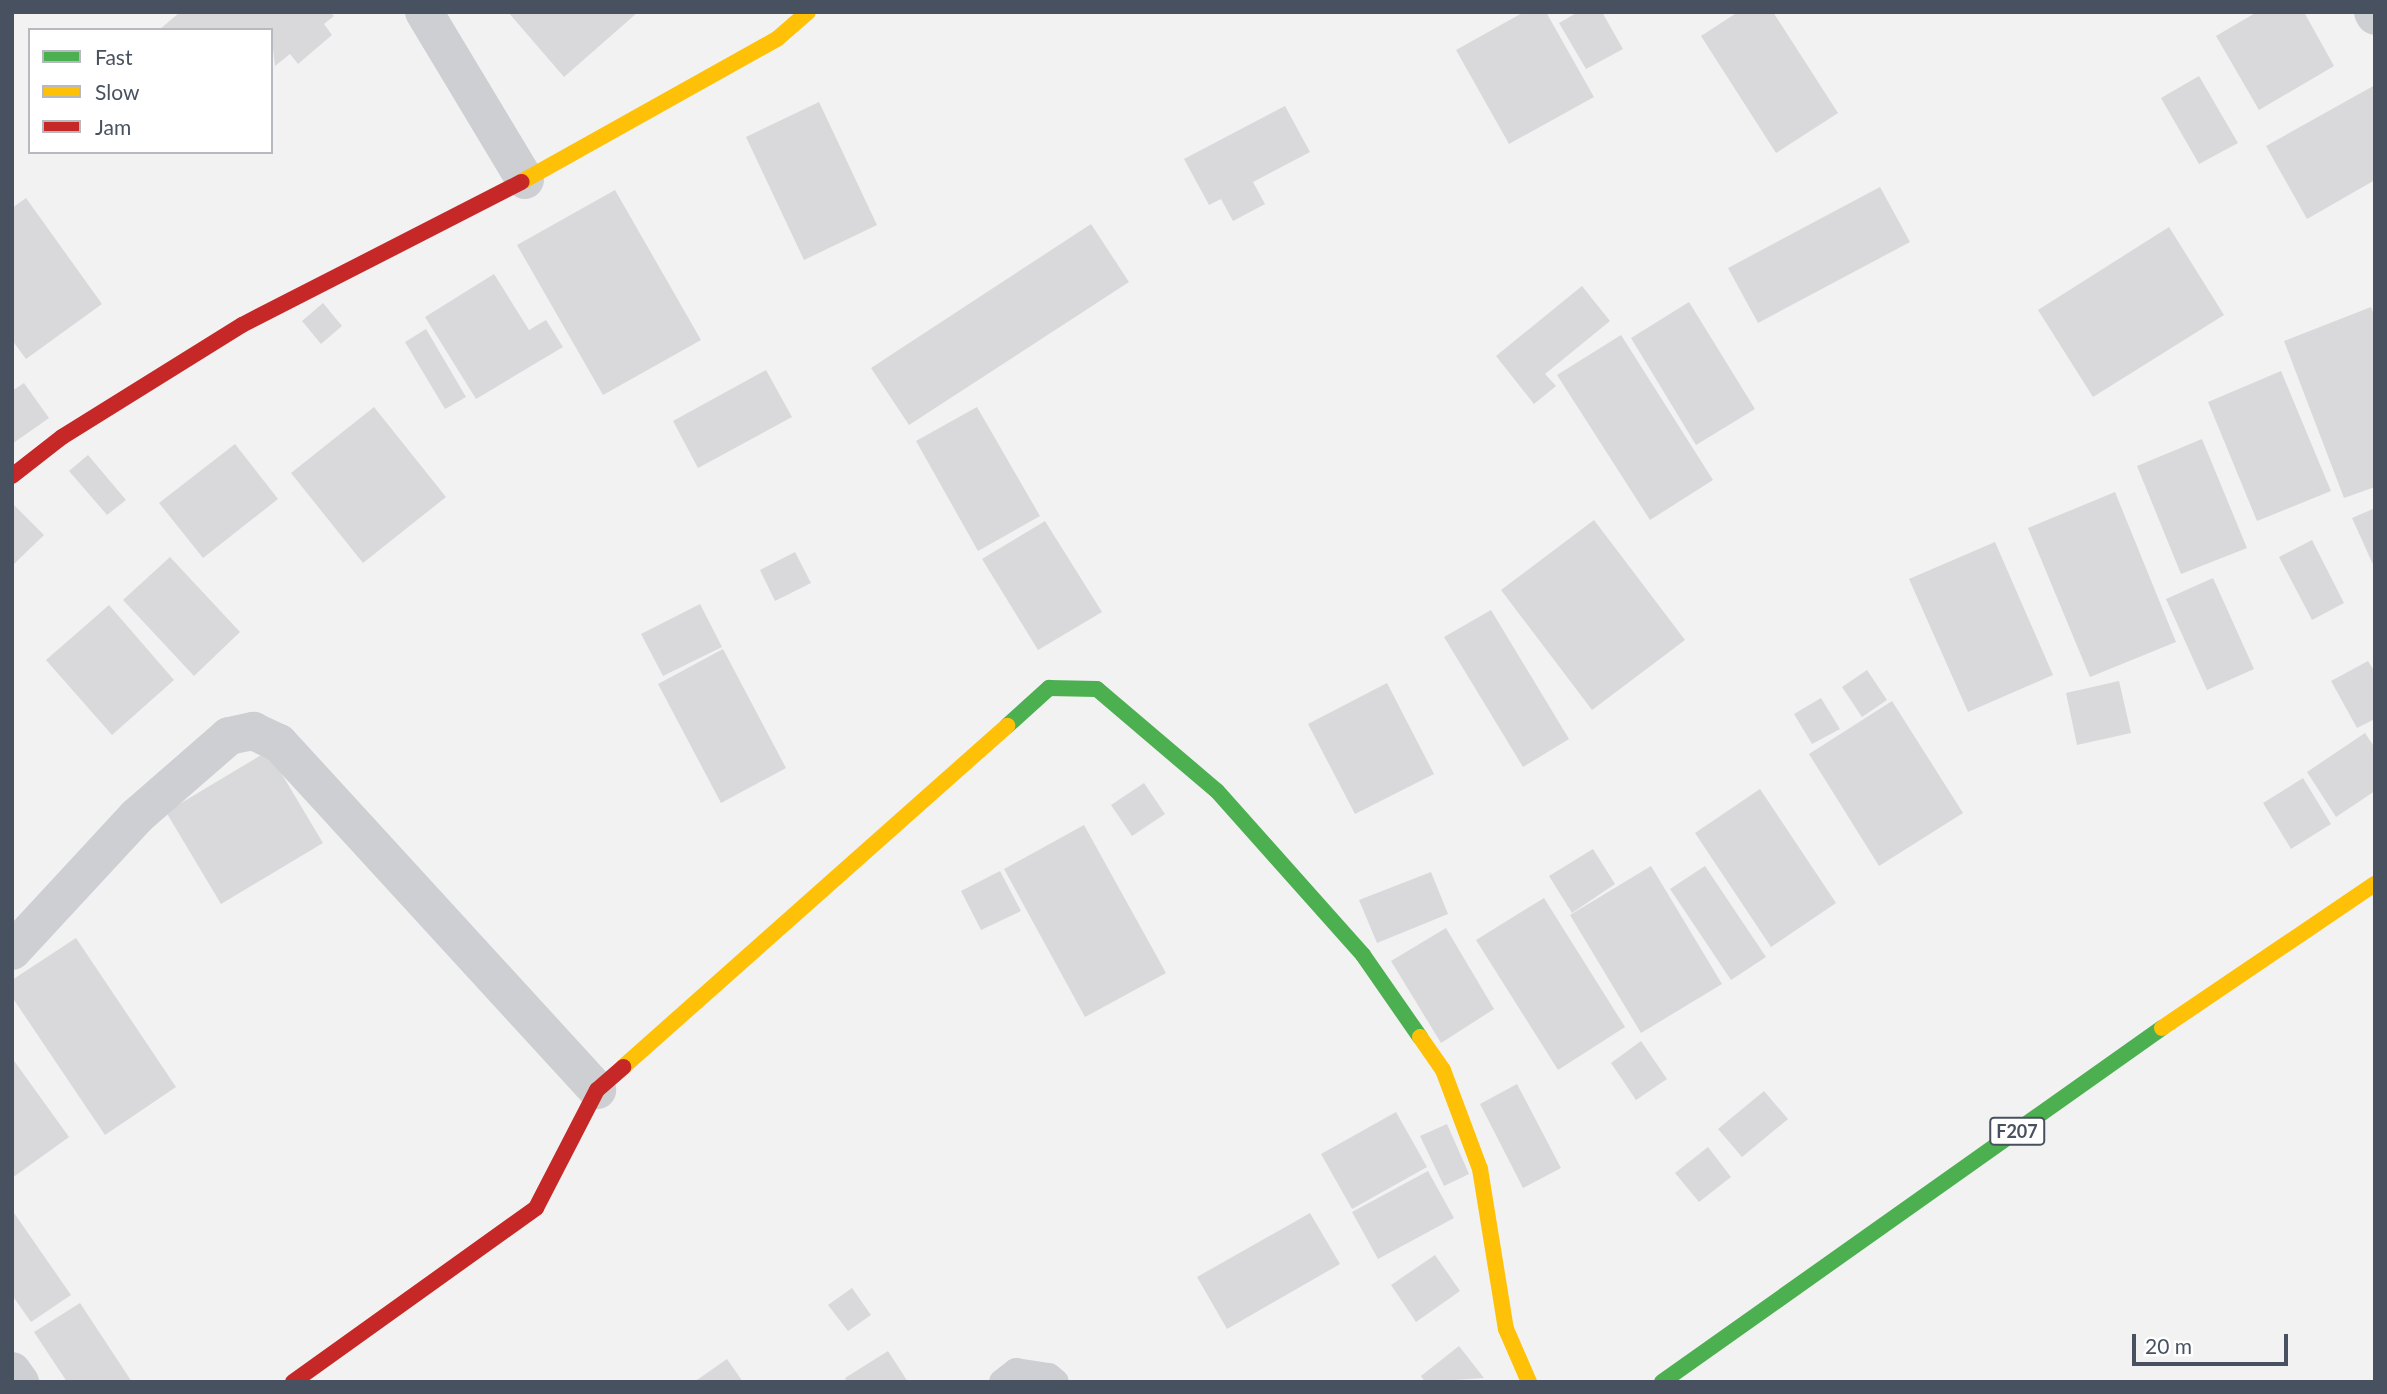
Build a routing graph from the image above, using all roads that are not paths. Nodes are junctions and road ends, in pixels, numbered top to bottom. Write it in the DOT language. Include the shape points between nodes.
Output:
graph roads {
  1 [pos="424,12"];
  2 [pos="808,12"];
  3 [pos="524,180"];
  4 [pos="12,476"];
  5 [pos="2375,884"];
  6 [pos="12,951"];
  7 [pos="597,1090"];
  8 [pos="12,1371"];
  9 [pos="20,1382"];
  10 [pos="293,1382"];
  11 [pos="1002,1382"];
  12 [pos="1056,1382"];
  13 [pos="1529,1382"];
  14 [pos="1662,1382"];
  1 -- 3 [label="street"];
  2 -- 3 [label="street" via="777,39"];
  3 -- 4 [label="street" via="242,326 62,437"];
  5 -- 14 [label="street, F207" via="2175,1019"];
  6 -- 7 [label="street" via="137,816 229,736 253,732 279,743"];
  7 -- 10 [label="street" via="536,1208"];
  7 -- 13 [label="street" via="1049,688 1097,689 1217,792 1363,955 1443,1070 1480,1169 1506,1329"];
  8 -- 9 [label="street"];
  11 -- 12 [label="lane" via="1016,1371 1049,1376"];
}
